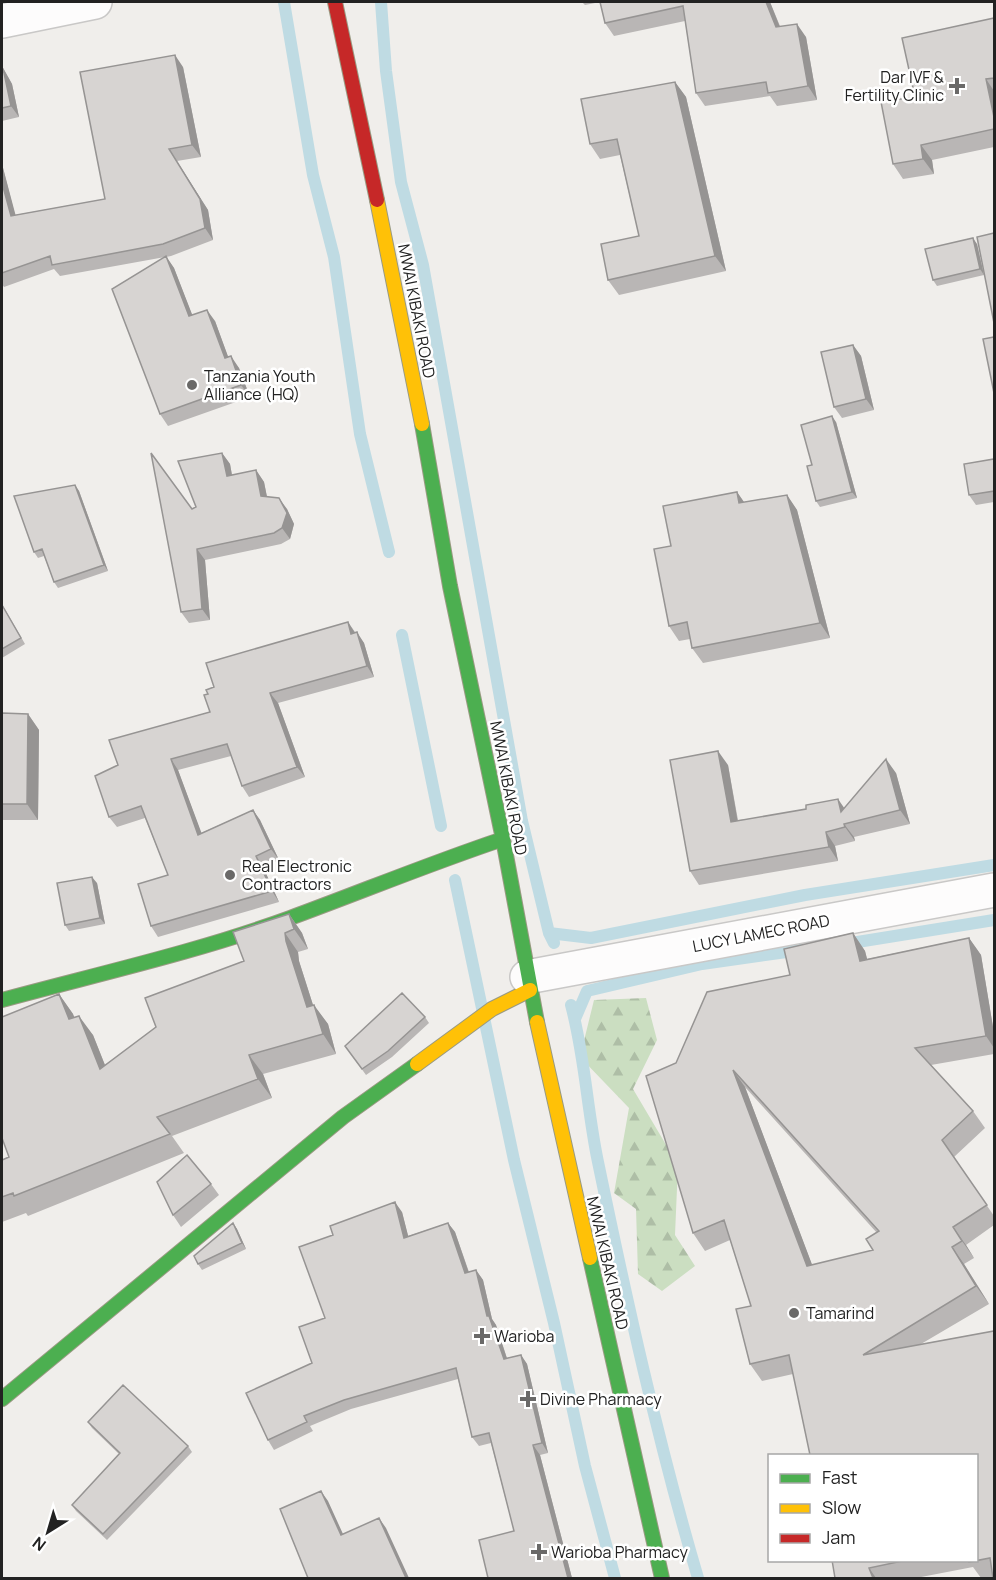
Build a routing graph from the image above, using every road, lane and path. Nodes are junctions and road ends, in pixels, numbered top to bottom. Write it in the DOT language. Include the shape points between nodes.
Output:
graph roads {
  1 [pos="95,2"];
  2 [pos="335,2"];
  3 [pos="2,21"];
  4 [pos="503,839"];
  5 [pos="994,890"];
  6 [pos="529,983"];
  7 [pos="2,1000"];
  8 [pos="2,1399"];
  9 [pos="662,1578"];
  1 -- 3 [label="street"];
  2 -- 4 [label="main road, MWAI KIBAKI ROAD" via="408,343 450,586"];
  4 -- 6 [label="main road, MWAI KIBAKI ROAD"];
  4 -- 7 [label="main road" via="229,938"];
  5 -- 6 [label="street, LUCY LAMEC ROAD"];
  6 -- 8 [label="main road" via="342,1117"];
  6 -- 9 [label="main road, MWAI KIBAKI ROAD"];
}
